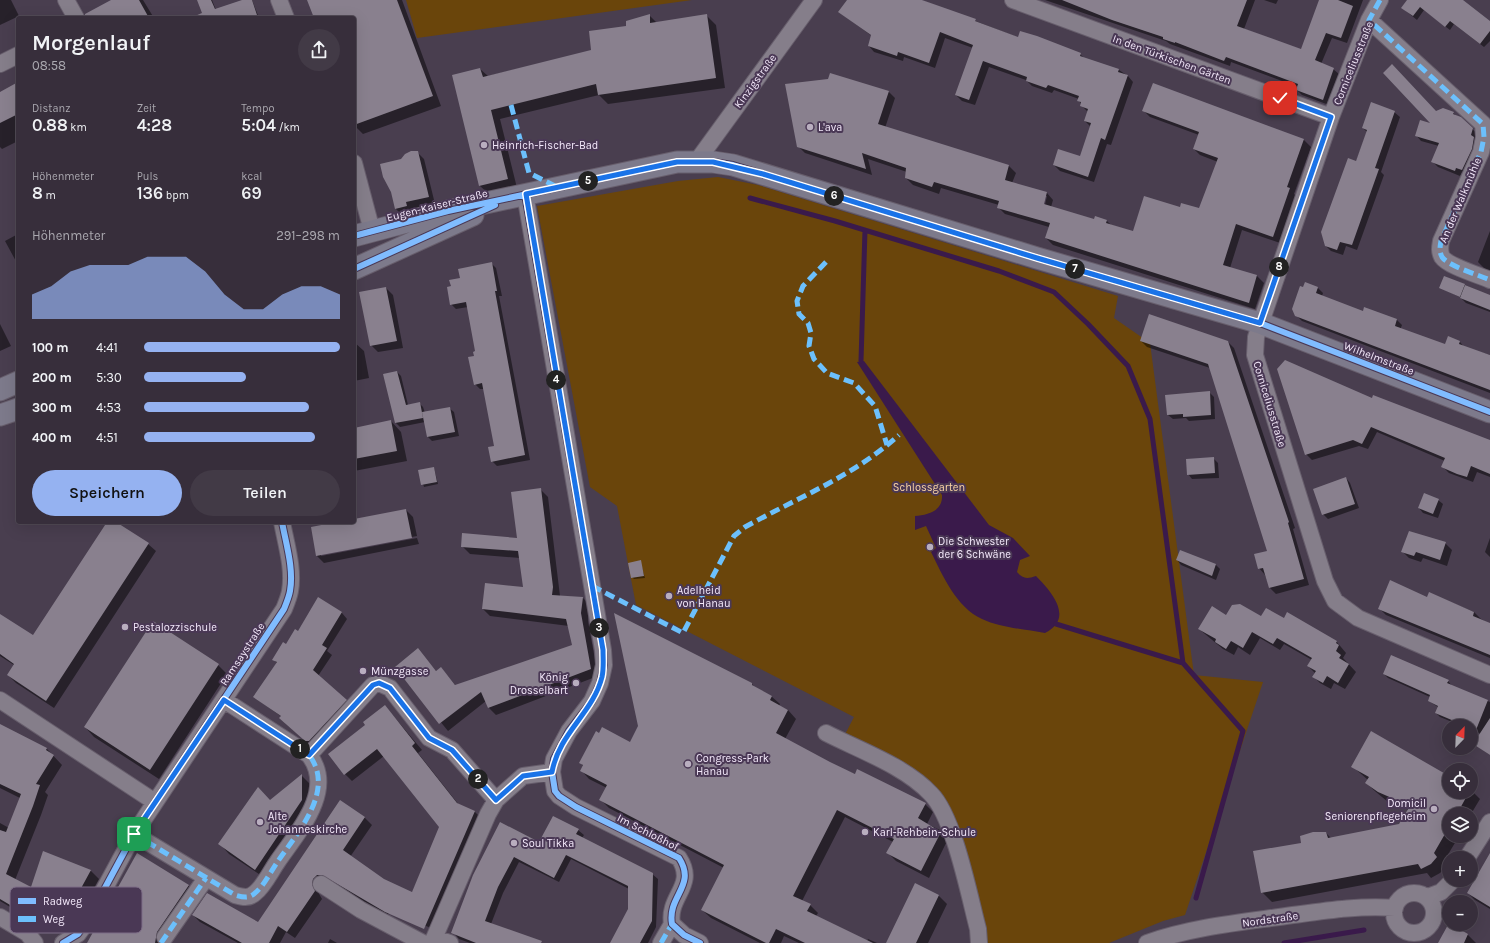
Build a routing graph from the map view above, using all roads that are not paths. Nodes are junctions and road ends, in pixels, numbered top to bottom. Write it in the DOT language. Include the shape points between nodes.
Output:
graph roads {
  1 [pos="66,0"];
  2 [pos="279,0"];
  3 [pos="814,0"];
  4 [pos="1013,0"];
  5 [pos="1380,0"];
  6 [pos="75,16"];
  7 [pos="285,16"];
  8 [pos="1369,20"];
  9 [pos="16,56"];
  10 [pos="0,64"];
  11 [pos="1331,117"];
  12 [pos="697,161"];
  13 [pos="356,179"];
  14 [pos="526,194"];
  15 [pos="363,234"];
  16 [pos="356,268"];
  17 [pos="1490,280"];
  18 [pos="1260,323"];
  19 [pos="16,383"];
  20 [pos="0,390"];
  21 [pos="16,410"];
  22 [pos="1490,412"];
  23 [pos="0,415"];
  24 [pos="282,524"];
  25 [pos="1490,675"];
  26 [pos="0,700"];
  27 [pos="224,700"];
  28 [pos="826,733"];
  29 [pos="309,755"];
  30 [pos="552,772"];
  31 [pos="496,800"];
  32 [pos="155,802"];
  33 [pos="1490,822"];
  34 [pos="134,834"];
  35 [pos="1471,851"];
  36 [pos="206,878"];
  37 [pos="321,884"];
  38 [pos="105,887"];
  39 [pos="1446,887"];
  40 [pos="1428,897"];
  41 [pos="1395,908"];
  42 [pos="0,918"];
  43 [pos="10,924"];
  44 [pos="672,924"];
  45 [pos="27,933"];
  46 [pos="79,933"];
  47 [pos="165,936"];
  48 [pos="1414,938"];
  49 [pos="435,942"];
  50 [pos="35,943"];
  51 [pos="63,943"];
  52 [pos="661,943"];
  53 [pos="700,943"];
  54 [pos="979,943"];
  55 [pos="1147,943"];
  1 -- 6 [label="street"];
  2 -- 7 [label="street"];
  3 -- 12 [label="street, Kinzigstraße"];
  4 -- 11 [label="street, In den Türkischen Gärten"];
  5 -- 8 [label="street, Corniceliusstraße"];
  8 -- 11 [label="street, Corniceliusstraße"];
  8 -- 17 [label="street, An der Walkmühle" via="1483,124 1481,152 1441,241 1440,250 1448,263"];
  9 -- 10 [label="street"];
  11 -- 18 [label="street, Corniceliusstraße"];
  12 -- 14 [label="main road, Eugen-Kaiser-Straße" via="677,162"];
  12 -- 18 [label="main road, Eugen-Kaiser-Straße" via="756,172"];
  13 -- 15 [label="street"];
  14 -- 15 [label="main road, Eugen-Kaiser-Straße" via="448,211"];
  14 -- 16 [label="main road, Eugen-Kaiser-Straße" via="491,207"];
  14 -- 30 [label="street" via="603,650 602,677 592,701 560,747 554,759"];
  18 -- 22 [label="main road, Wilhelmstraße"];
  18 -- 25 [label="street, Corniceliusstraße" via="1254,347 1255,355 1329,592 1343,608 1358,618"];
  19 -- 20 [label="main road"];
  21 -- 23 [label="main road"];
  24 -- 27 [label="street, Ramsaystraße" via="290,562 290,592 284,609"];
  26 -- 32 [label="street"];
  27 -- 29 [label="street"];
  27 -- 32 [label="street, Ramsaystraße"];
  28 -- 54 [label="street" via="907,774 931,793 939,803 954,842 978,929"];
  29 -- 31 [label="street" via="373,685 379,683 390,688 429,738 452,750"];
  29 -- 36 [label="street" via="317,774 318,786 314,807 260,888 245,898"];
  30 -- 31 [label="street" via="523,776"];
  30 -- 44 [label="street, Im Schloßhof" via="553,784 559,796 679,858 686,874 672,909"];
  31 -- 49 [label="street"];
  32 -- 34 [label="street, Ramsaystraße"];
  33 -- 35 [label="street"];
  34 -- 36 [label="street"];
  34 -- 38 [label="street, Ramsaystraße"];
  36 -- 47 [label="street"];
  37 -- 49 [label="street" via="361,910"];
  39 -- 40 [label="street"];
  40 -- 41 [label="street" via="1415,892 1408,894 1401,897"];
  40 -- 48 [label="street" via="1434,909 1434,916 1428,928"];
  41 -- 48 [label="street" via="1394,914 1399,926"];
  41 -- 55 [label="street, Nordstraße" via="1348,908 1218,926 1170,935"];
  42 -- 43 [label="street"];
  44 -- 52 [label="street"];
  44 -- 53 [label="street" via="684,935"];
  45 -- 50 [label="street"];
  46 -- 51 [label="street, Ramsaystraße"];
}
